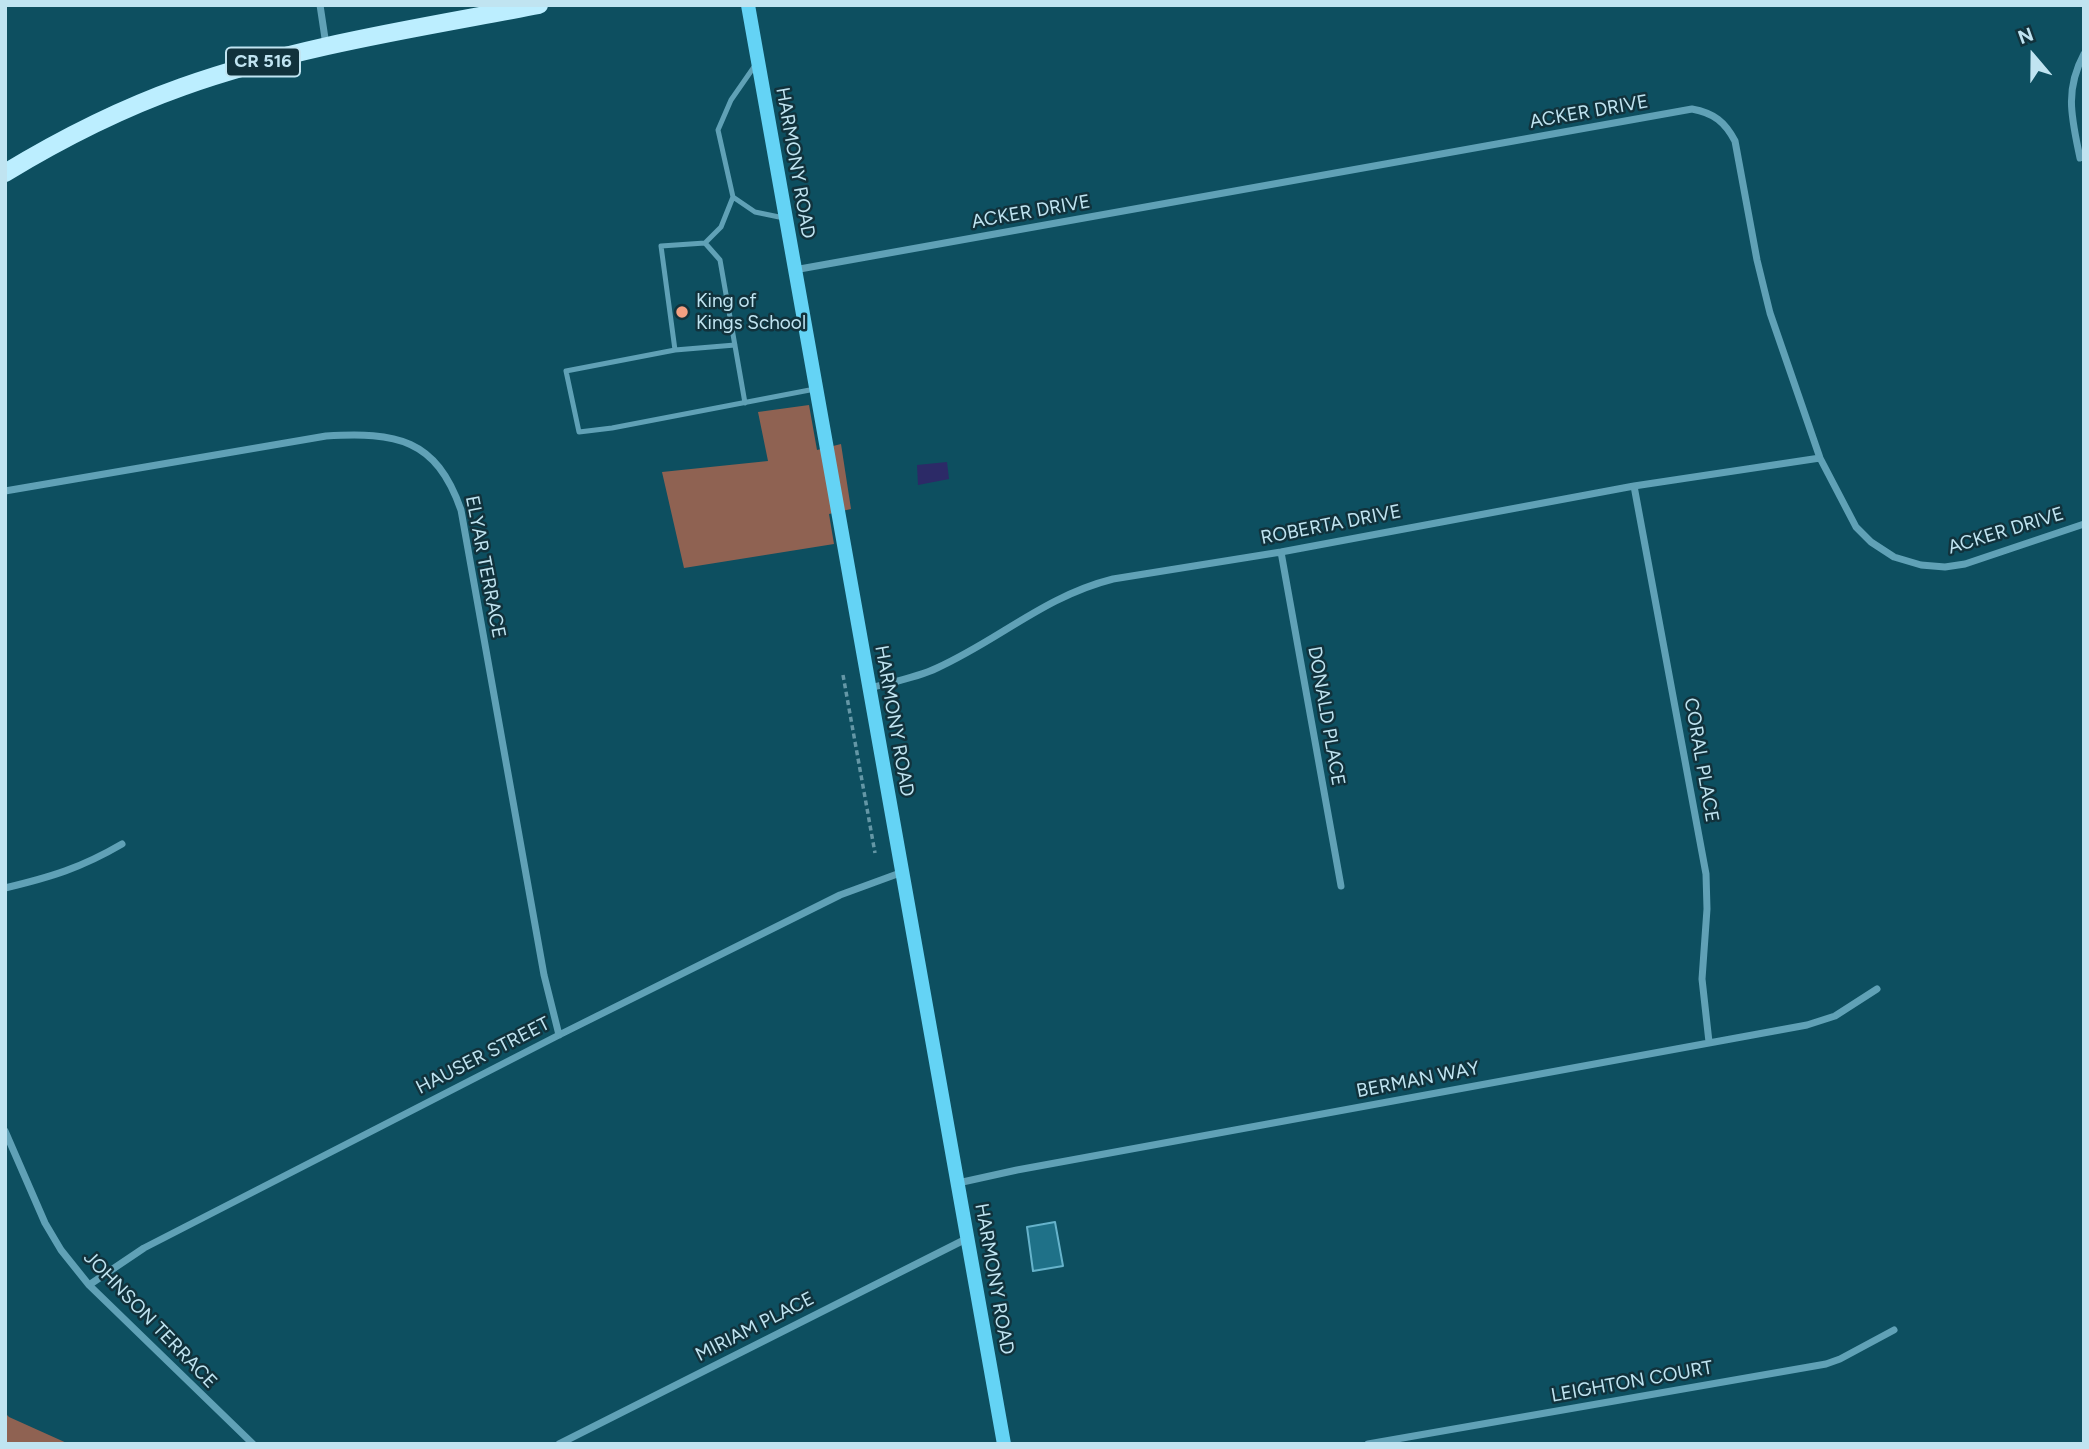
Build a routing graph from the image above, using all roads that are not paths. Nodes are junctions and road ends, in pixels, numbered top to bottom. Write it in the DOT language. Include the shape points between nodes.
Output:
graph roads {
  1 [pos="320,5"];
  2 [pos="539,5"];
  3 [pos="748,5"];
  4 [pos="326,46"];
  5 [pos="2084,54"];
  6 [pos="758,61"];
  7 [pos="2080,158"];
  8 [pos="5,173"];
  9 [pos="733,197"];
  10 [pos="785,218"];
  11 [pos="705,243"];
  12 [pos="793,270"];
  13 [pos="735,345"];
  14 [pos="675,350"];
  15 [pos="816,389"];
  16 [pos="745,402"];
  17 [pos="1820,458"];
  18 [pos="1634,485"];
  19 [pos="5,491"];
  20 [pos="2084,524"];
  21 [pos="1281,552"];
  22 [pos="869,689"];
  23 [pos="122,844"];
  24 [pos="901,873"];
  25 [pos="1341,886"];
  26 [pos="5,888"];
  27 [pos="1877,989"];
  28 [pos="559,1035"];
  29 [pos="1709,1042"];
  30 [pos="5,1130"];
  31 [pos="957,1184"];
  32 [pos="967,1239"];
  33 [pos="89,1285"];
  34 [pos="1894,1330"];
  35 [pos="253,1444"];
  36 [pos="559,1444"];
  37 [pos="1004,1444"];
  38 [pos="1368,1444"];
  1 -- 4 [label="street"];
  2 -- 4 [label="main road, CR 516"];
  3 -- 6 [label="street, HARMONY ROAD"];
  4 -- 8 [label="main road, CR 516" via="238,69 143,102"];
  5 -- 7 [label="street" via="2073,81 2070,106"];
  6 -- 9 [label="lane" via="731,100 718,130"];
  6 -- 10 [label="street, HARMONY ROAD"];
  9 -- 10 [label="lane" via="755,212"];
  9 -- 11 [label="lane" via="720,227"];
  10 -- 12 [label="street, HARMONY ROAD"];
  11 -- 13 [label="lane" via="720,260"];
  11 -- 14 [label="lane" via="661,246"];
  12 -- 15 [label="street, HARMONY ROAD"];
  12 -- 17 [label="street, ACKER DRIVE" via="1692,109 1720,119 1735,141 1770,313"];
  13 -- 14 [label="lane"];
  13 -- 16 [label="lane"];
  14 -- 16 [label="lane" via="566,371 579,432"];
  15 -- 16 [label="lane"];
  15 -- 22 [label="street, HARMONY ROAD"];
  17 -- 18 [label="street, ROBERTA DRIVE"];
  17 -- 20 [label="street, ACKER DRIVE" via="1856,527 1885,552 1921,565 1965,564"];
  18 -- 21 [label="street, ROBERTA DRIVE"];
  18 -- 29 [label="street, CORAL PLACE" via="1706,874 1702,979"];
  19 -- 28 [label="street, ELYAR TERRACE" via="326,436 380,436 410,444 441,466 461,510 544,975"];
  21 -- 22 [label="street, ROBERTA DRIVE" via="1089,585 936,668"];
  21 -- 25 [label="street, DONALD PLACE"];
  22 -- 24 [label="street, HARMONY ROAD"];
  23 -- 26 [label="street" via="57,876"];
  24 -- 28 [label="street, HAUSER STREET" via="840,895"];
  24 -- 31 [label="street, HARMONY ROAD"];
  27 -- 29 [label="street, BERMAN WAY" via="1821,1022"];
  28 -- 33 [label="street, HAUSER STREET" via="144,1248"];
  29 -- 31 [label="street, BERMAN WAY"];
  30 -- 33 [label="street, JOHNSON TERRACE" via="45,1223"];
  31 -- 32 [label="street, HARMONY ROAD"];
  32 -- 36 [label="street, MIRIAM PLACE"];
  32 -- 37 [label="street, HARMONY ROAD"];
  33 -- 35 [label="street, JOHNSON TERRACE"];
  34 -- 38 [label="street, LEIGHTON COURT" via="1826,1364"];
}
